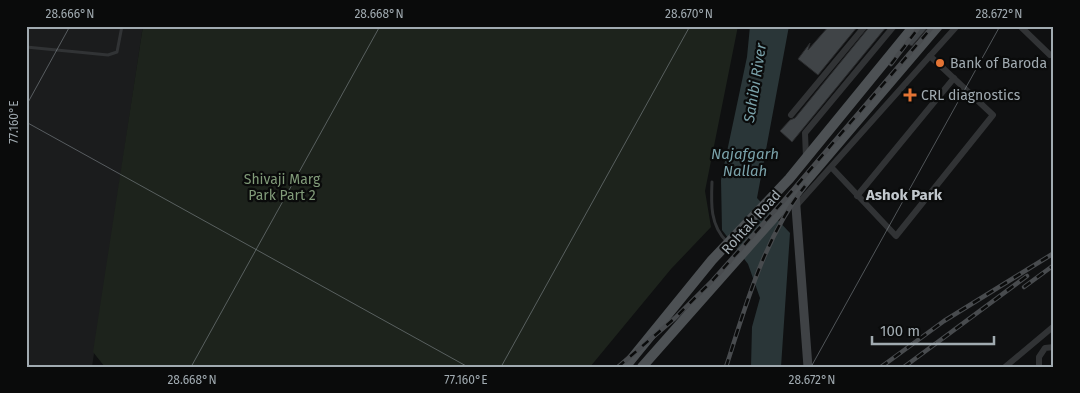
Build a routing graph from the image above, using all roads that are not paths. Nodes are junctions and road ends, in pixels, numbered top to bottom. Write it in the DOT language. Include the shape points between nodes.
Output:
graph roads {
  1 [pos="122,26"];
  2 [pos="865,26"];
  3 [pos="896,26"];
  4 [pos="938,26"];
  5 [pos="957,26"];
  6 [pos="1020,26"];
  7 [pos="910,30"];
  8 [pos="26,47"];
  9 [pos="1050,55"];
  10 [pos="930,56"];
  11 [pos="954,78"];
  12 [pos="791,114"];
  13 [pos="806,158"];
  14 [pos="832,168"];
  15 [pos="712,182"];
  16 [pos="796,194"];
  17 [pos="857,196"];
  18 [pos="796,206"];
  19 [pos="728,244"];
  20 [pos="1054,326"];
  21 [pos="1054,347"];
  22 [pos="625,367"];
  23 [pos="642,367"];
  24 [pos="808,367"];
  25 [pos="1006,367"];
  26 [pos="1039,367"];
  1 -- 8 [label="lane" via="117,52 108,55"];
  2 -- 12 [label="street"];
  3 -- 7 [label="street"];
  3 -- 13 [label="street" via="805,133"];
  4 -- 16 [label="main road, Rohtak Road"];
  5 -- 10 [label="street"];
  6 -- 9 [label="street"];
  7 -- 13 [label="main road, Rohtak Road"];
  10 -- 11 [label="street"];
  10 -- 14 [label="street"];
  11 -- 17 [label="street"];
  11 -- 17 [label="street" via="993,115 896,236"];
  13 -- 19 [label="main road, Rohtak Road"];
  14 -- 17 [label="street"];
  14 -- 18 [label="street"];
  15 -- 19 [label="lane" via="711,208 718,233"];
  16 -- 18 [label="street"];
  16 -- 23 [label="main road, Rohtak Road"];
  18 -- 24 [label="street"];
  19 -- 22 [label="main road, Rohtak Road"];
  20 -- 25 [label="street"];
  21 -- 26 [label="street" via="1045,348 1042,352"];
}
